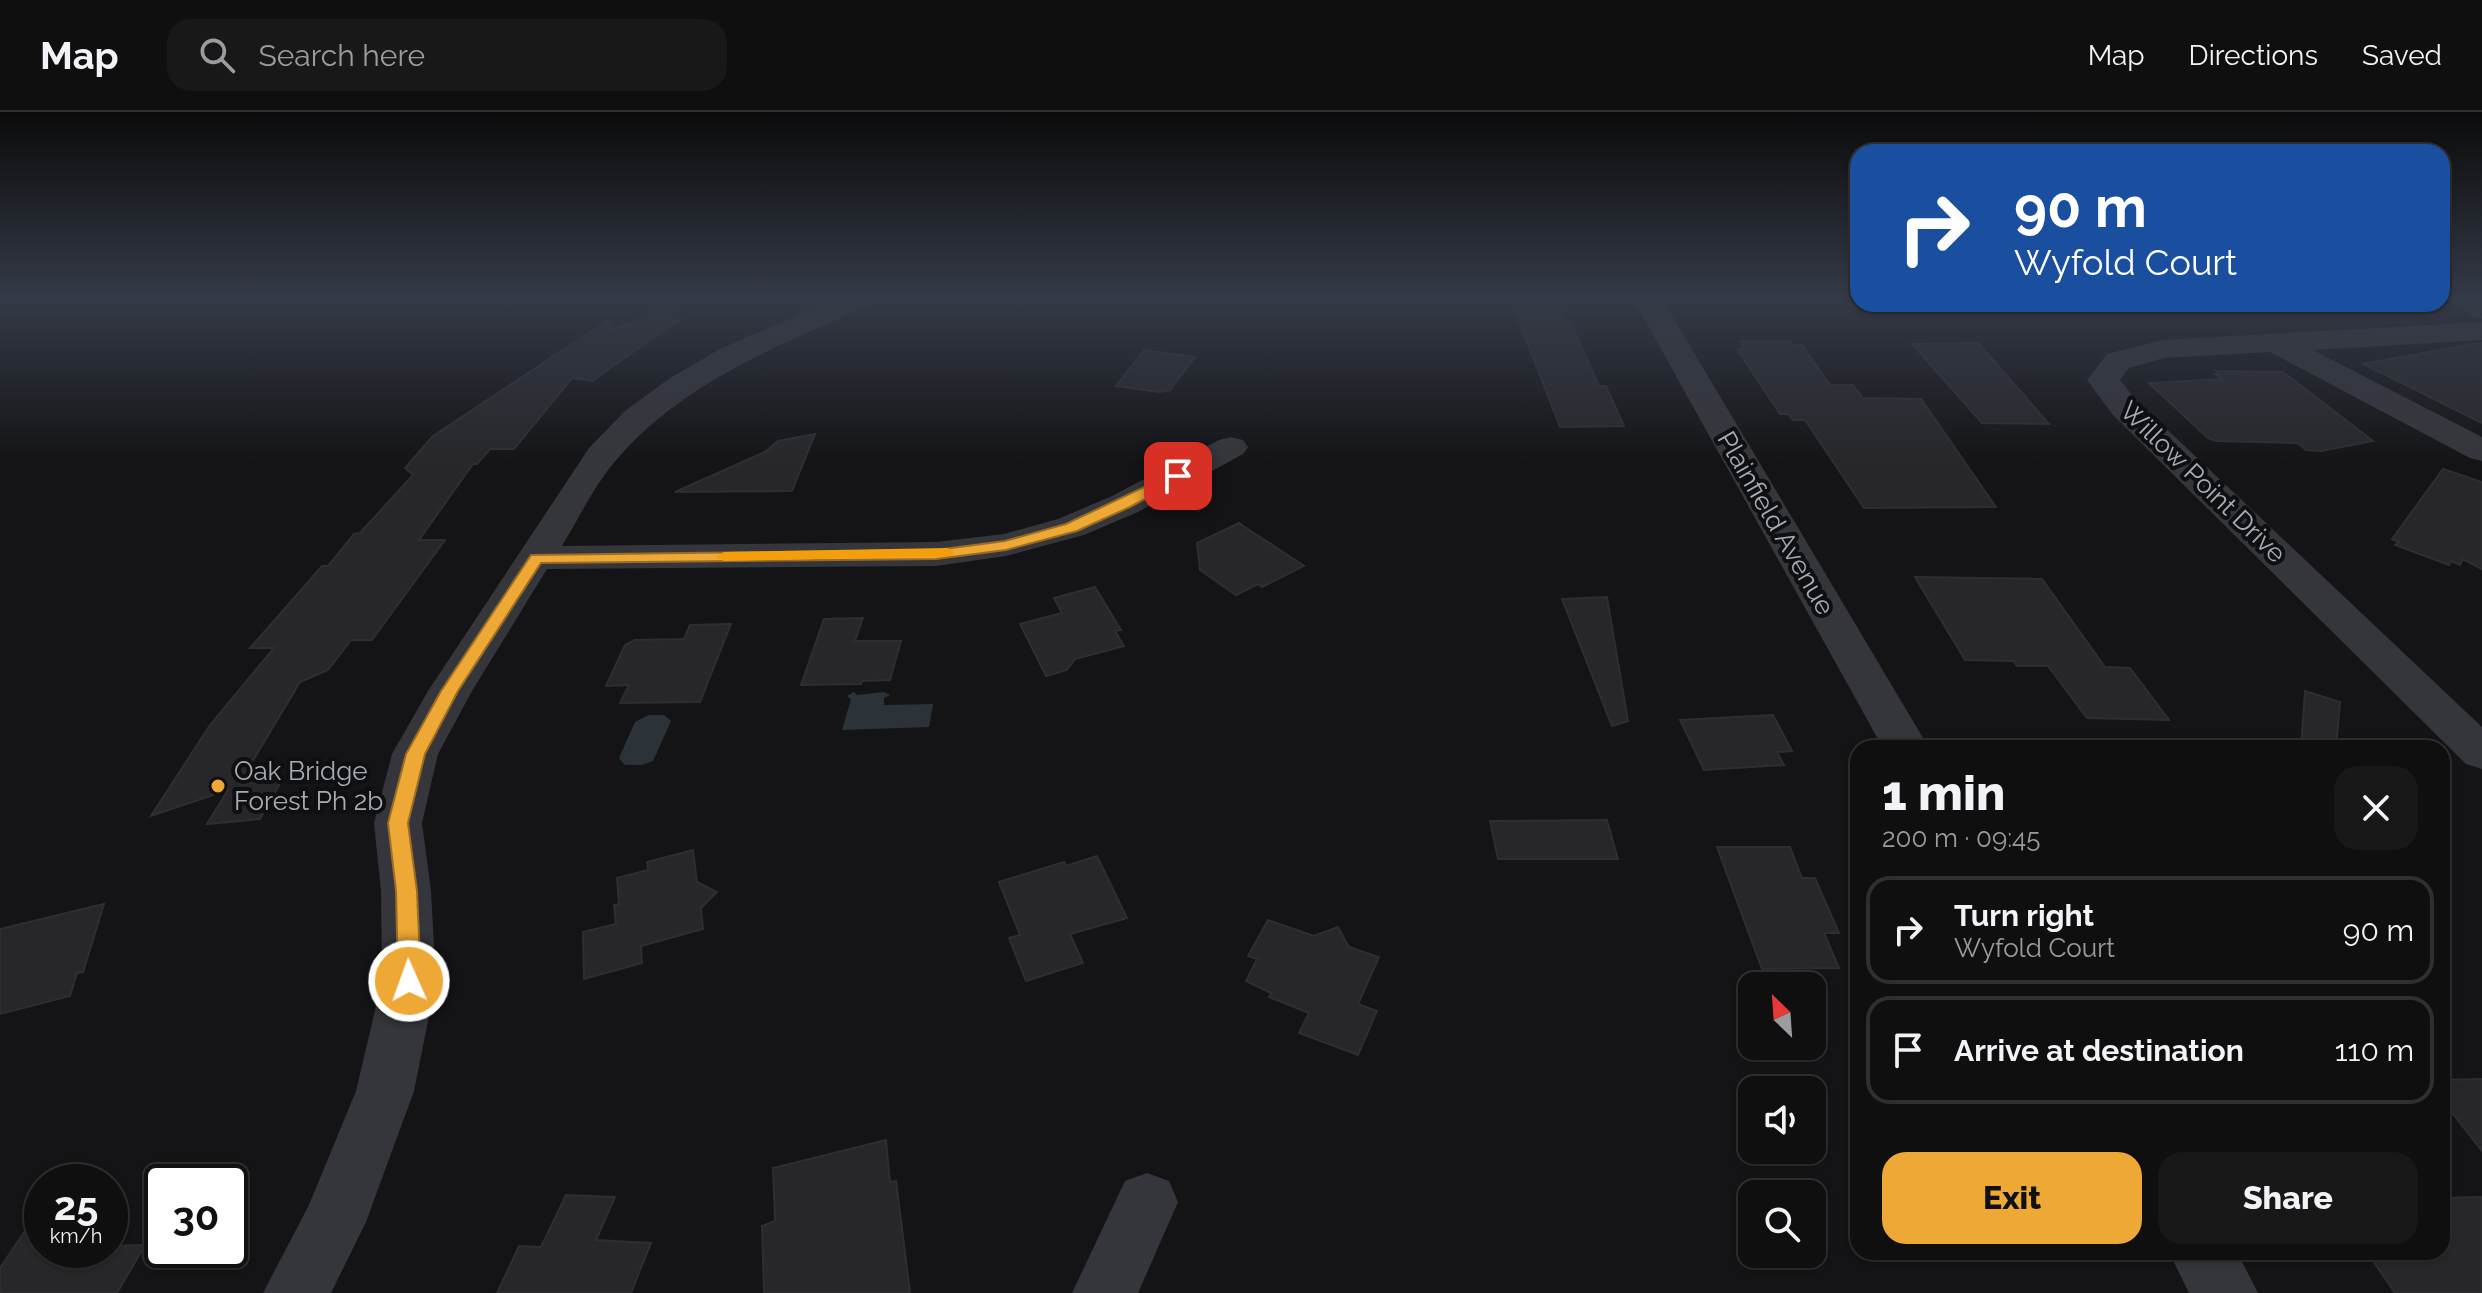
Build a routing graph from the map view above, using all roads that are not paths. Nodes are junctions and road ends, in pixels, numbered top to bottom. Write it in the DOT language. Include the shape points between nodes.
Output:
graph roads {
  1 [pos="740,352"];
  2 [pos="1678,352"];
  3 [pos="2151,352"];
  4 [pos="2293,352"];
  5 [pos="1231,447"];
  6 [pos="2482,451"];
  7 [pos="536,558"];
  8 [pos="1901,740"];
  9 [pos="2482,753"];
  10 [pos="1147,1202"];
  11 [pos="2206,1260"];
  12 [pos="296,1293"];
  13 [pos="1105,1293"];
  14 [pos="2225,1293"];
  1 -- 7 [label="street" via="681,385 637,418 601,455"];
  2 -- 8 [label="street, Plainfield Avenue"];
  3 -- 9 [label="street, Willow Point Drive" via="2118,361 2103,380 2125,408"];
  4 -- 6 [label="street"];
  5 -- 7 [label="street" via="1125,504 1071,527 1006,545 936,554"];
  7 -- 12 [label="street" via="415,754 398,823 409,981 385,1091 334,1222"];
  10 -- 13 [label="street"];
  11 -- 14 [label="street"];
}
